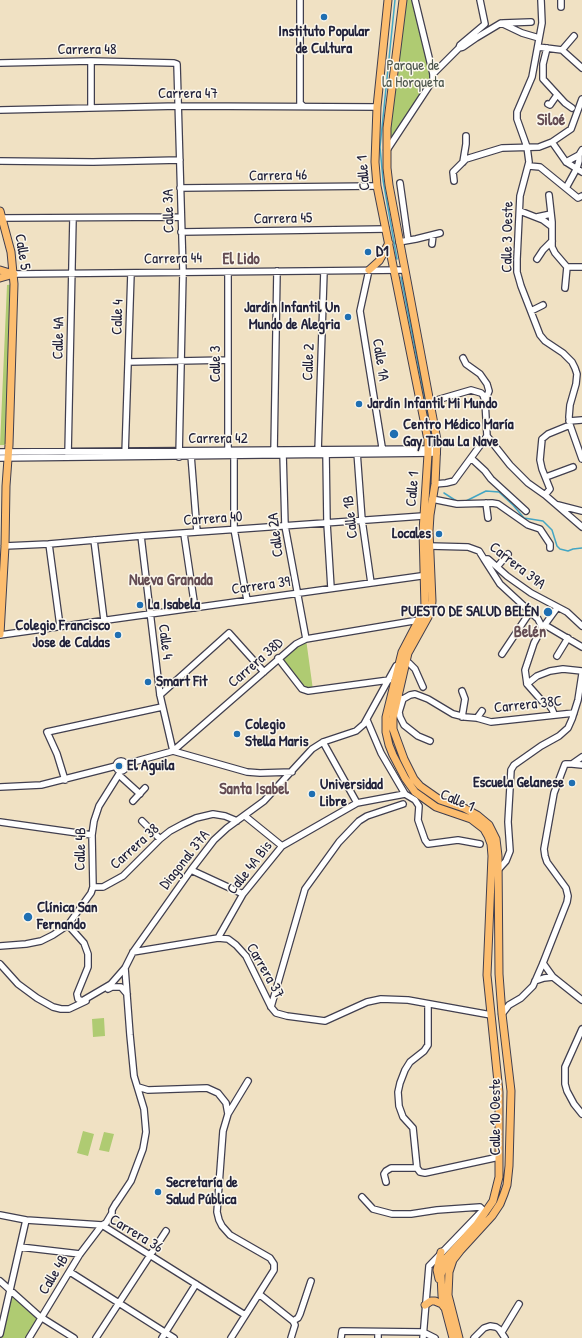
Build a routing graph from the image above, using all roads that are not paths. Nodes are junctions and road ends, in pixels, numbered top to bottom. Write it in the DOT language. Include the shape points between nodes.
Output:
graph roads {
  1 [pos="300,0"];
  2 [pos="388,0"];
  3 [pos="403,0"];
  4 [pos="415,0"];
  5 [pos="480,0"];
  6 [pos="541,0"];
  7 [pos="561,0"];
  8 [pos="560,7"];
  9 [pos="531,22"];
  10 [pos="501,23"];
  11 [pos="574,36"];
  12 [pos="539,38"];
  13 [pos="538,47"];
  14 [pos="459,48"];
  15 [pos="547,48"];
  16 [pos="562,50"];
  17 [pos="535,61"];
  18 [pos="91,62"];
  19 [pos="544,62"];
  20 [pos="0,63"];
  21 [pos="174,63"];
  22 [pos="582,68"];
  23 [pos="433,74"];
  24 [pos="557,95"];
  25 [pos="582,99"];
  26 [pos="548,104"];
  27 [pos="300,105"];
  28 [pos="178,106"];
  29 [pos="377,106"];
  30 [pos="92,108"];
  31 [pos="572,108"];
  32 [pos="0,110"];
  33 [pos="466,136"];
  34 [pos="552,142"];
  35 [pos="527,147"];
  36 [pos="386,151"];
  37 [pos="580,153"];
  38 [pos="180,160"];
  39 [pos="0,161"];
  40 [pos="463,162"];
  41 [pos="566,162"];
  42 [pos="529,166"];
  43 [pos="579,170"];
  44 [pos="454,181"];
  45 [pos="400,183"];
  46 [pos="377,186"];
  47 [pos="180,188"];
  48 [pos="566,188"];
  49 [pos="549,195"];
  50 [pos="580,197"];
  51 [pos="520,211"];
  52 [pos="1,214"];
  53 [pos="551,214"];
  54 [pos="537,217"];
  55 [pos="73,218"];
  56 [pos="181,218"];
  57 [pos="551,226"];
  58 [pos="386,229"];
  59 [pos="181,232"];
  60 [pos="440,233"];
  61 [pos="433,235"];
  62 [pos="408,240"];
  63 [pos="552,241"];
  64 [pos="399,242"];
  65 [pos="389,243"];
  66 [pos="432,244"];
  67 [pos="537,259"];
  68 [pos="567,267"];
  69 [pos="582,267"];
  70 [pos="0,270"];
  71 [pos="369,270"];
  72 [pos="394,270"];
  73 [pos="405,270"];
  74 [pos="278,271"];
  75 [pos="324,271"];
  76 [pos="183,272"];
  77 [pos="228,272"];
  78 [pos="72,273"];
  79 [pos="131,273"];
  80 [pos="14,274"];
  81 [pos="0,278"];
  82 [pos="565,288"];
  83 [pos="543,305"];
  84 [pos="531,311"];
  85 [pos="463,358"];
  86 [pos="228,360"];
  87 [pos="181,361"];
  88 [pos="128,362"];
  89 [pos="485,401"];
  90 [pos="430,402"];
  91 [pos="582,420"];
  92 [pos="570,423"];
  93 [pos="487,436"];
  94 [pos="428,451"];
  95 [pos="437,451"];
  96 [pos="0,452"];
  97 [pos="318,452"];
  98 [pos="326,452"];
  99 [pos="357,452"];
  100 [pos="383,452"];
  101 [pos="231,453"];
  102 [pos="274,453"];
  103 [pos="283,453"];
  104 [pos="179,454"];
  105 [pos="192,454"];
  106 [pos="68,455"];
  107 [pos="125,455"];
  108 [pos="5,457"];
  109 [pos="471,458"];
  110 [pos="582,459"];
  111 [pos="573,467"];
  112 [pos="546,477"];
  113 [pos="435,484"];
  114 [pos="545,495"];
  115 [pos="432,499"];
  116 [pos="486,503"];
  117 [pos="557,505"];
  118 [pos="582,511"];
  119 [pos="526,512"];
  120 [pos="423,516"];
  121 [pos="488,518"];
  122 [pos="362,520"];
  123 [pos="327,523"];
  124 [pos="284,526"];
  125 [pos="582,527"];
  126 [pos="234,530"];
  127 [pos="198,532"];
  128 [pos="184,534"];
  129 [pos="141,536"];
  130 [pos="94,540"];
  131 [pos="49,544"];
  132 [pos="5,546"];
  133 [pos="429,546"];
  134 [pos="550,548"];
  135 [pos="508,554"];
  136 [pos="484,559"];
  137 [pos="497,567"];
  138 [pos="428,575"];
  139 [pos="371,583"];
  140 [pos="331,588"];
  141 [pos="297,593"];
  142 [pos="247,600"];
  143 [pos="195,608"];
  144 [pos="558,608"];
  145 [pos="530,612"];
  146 [pos="150,614"];
  147 [pos="104,620"];
  148 [pos="419,620"];
  149 [pos="544,625"];
  150 [pos="60,626"];
  151 [pos="582,626"];
  152 [pos="541,630"];
  153 [pos="0,634"];
  154 [pos="568,638"];
  155 [pos="306,639"];
  156 [pos="582,647"];
  157 [pos="502,654"];
  158 [pos="557,656"];
  159 [pos="278,658"];
  160 [pos="403,661"];
  161 [pos="582,671"];
  162 [pos="264,672"];
  163 [pos="582,674"];
  164 [pos="389,680"];
  165 [pos="527,684"];
  166 [pos="423,687"];
  167 [pos="462,691"];
  168 [pos="160,695"];
  169 [pos="400,698"];
  170 [pos="580,701"];
  171 [pos="162,706"];
  172 [pos="482,711"];
  173 [pos="574,713"];
  174 [pos="554,714"];
  175 [pos="462,717"];
  176 [pos="477,718"];
  177 [pos="367,720"];
  178 [pos="430,741"];
  179 [pos="323,742"];
  180 [pos="173,751"];
  181 [pos="582,757"];
  182 [pos="126,764"];
  183 [pos="572,764"];
  184 [pos="582,765"];
  185 [pos="119,770"];
  186 [pos="292,772"];
  187 [pos="65,780"];
  188 [pos="0,787"];
  189 [pos="145,788"];
  190 [pos="140,794"];
  191 [pos="405,794"];
  192 [pos="133,801"];
  193 [pos="357,803"];
  194 [pos="403,804"];
  195 [pos="245,816"];
  196 [pos="142,821"];
  197 [pos="237,821"];
  198 [pos="0,822"];
  199 [pos="92,835"];
  200 [pos="160,839"];
  201 [pos="480,844"];
  202 [pos="282,846"];
  203 [pos="495,854"];
  204 [pos="191,870"];
  205 [pos="498,870"];
  206 [pos="93,887"];
  207 [pos="243,894"];
  208 [pos="68,925"];
  209 [pos="218,938"];
  210 [pos="0,946"];
  211 [pos="133,952"];
  212 [pos="487,954"];
  213 [pos="499,954"];
  214 [pos="544,963"];
  215 [pos="0,964"];
  216 [pos="125,968"];
  217 [pos="553,977"];
  218 [pos="536,981"];
  219 [pos="111,986"];
  220 [pos="127,987"];
  221 [pos="76,994"];
  222 [pos="501,997"];
  223 [pos="521,998"];
  224 [pos="128,999"];
  225 [pos="582,1000"];
  226 [pos="428,1004"];
  227 [pos="271,1007"];
  228 [pos="69,1009"];
  229 [pos="502,1014"];
  230 [pos="491,1015"];
  231 [pos="582,1029"];
  232 [pos="498,1068"];
  233 [pos="248,1081"];
  234 [pos="138,1087"];
  235 [pos="148,1090"];
  236 [pos="511,1091"];
  237 [pos="140,1096"];
  238 [pos="500,1110"];
  239 [pos="228,1114"];
  240 [pos="582,1114"];
  241 [pos="510,1133"];
  242 [pos="499,1157"];
  243 [pos="418,1170"];
  244 [pos="386,1182"];
  245 [pos="362,1197"];
  246 [pos="0,1215"];
  247 [pos="26,1220"];
  248 [pos="102,1225"];
  249 [pos="166,1231"];
  250 [pos="20,1247"];
  251 [pos="441,1252"];
  252 [pos="80,1254"];
  253 [pos="149,1255"];
  254 [pos="70,1272"];
  255 [pos="0,1281"];
  256 [pos="311,1281"];
  257 [pos="196,1284"];
  258 [pos="441,1284"];
  259 [pos="10,1291"];
  260 [pos="260,1294"];
  261 [pos="118,1303"];
  262 [pos="519,1304"];
  263 [pos="425,1305"];
  264 [pos="444,1307"];
  265 [pos="245,1315"];
  266 [pos="42,1318"];
  267 [pos="294,1323"];
  268 [pos="502,1332"];
  269 [pos="0,1334"];
  270 [pos="163,1335"];
  271 [pos="378,1335"];
  272 [pos="423,1335"];
  273 [pos="29,1338"];
  274 [pos="74,1338"];
  275 [pos="96,1338"];
  276 [pos="174,1338"];
  277 [pos="231,1338"];
  278 [pos="291,1338"];
  279 [pos="342,1338"];
  280 [pos="436,1338"];
  281 [pos="453,1338"];
  282 [pos="459,1338"];
  283 [pos="474,1338"];
  284 [pos="505,1338"];
  1 -- 27 [label="street"];
  2 -- 29 [label="main road, Calle 1"];
  3 -- 36 [label="main road, Calle 1"];
  4 -- 23 [label="street"];
  5 -- 14 [label="street" via="485,24"];
  6 -- 12 [label="street, Calle 3 Oeste" via="542,23"];
  7 -- 8 [label="street"];
  9 -- 10 [label="street"];
  10 -- 12 [label="street"];
  10 -- 14 [label="street" via="463,48"];
  11 -- 16 [label="street"];
  12 -- 13 [label="street, Calle 3 Oeste"];
  13 -- 15 [label="street"];
  13 -- 17 [label="street, Calle 3 Oeste"];
  14 -- 23 [label="street"];
  15 -- 16 [label="street"];
  15 -- 19 [label="street"];
  16 -- 22 [label="street"];
  17 -- 19 [label="street"];
  17 -- 35 [label="street, Calle 3 Oeste" via="528,89 517,112"];
  18 -- 20 [label="street, Carrera 48"];
  18 -- 21 [label="street, Carrera 48"];
  18 -- 30 [label="street"];
  19 -- 24 [label="street" via="543,79"];
  21 -- 28 [label="street, Calle 3A" via="178,66"];
  23 -- 36 [label="street" via="433,80"];
  24 -- 26 [label="street" via="550,105"];
  24 -- 31 [label="street"];
  25 -- 34 [label="street" via="571,129"];
  27 -- 28 [label="street, Carrera 47"];
  27 -- 29 [label="street, Carrera 47"];
  28 -- 30 [label="street, Carrera 47"];
  28 -- 38 [label="street, Calle 3A"];
  29 -- 46 [label="main road, Calle 1"];
  30 -- 32 [label="street, Carrera 47"];
  33 -- 40 [label="street"];
  34 -- 35 [label="street" via="539,147"];
  34 -- 41 [label="street"];
  35 -- 40 [label="street" via="502,148"];
  35 -- 42 [label="street, Calle 3 Oeste"];
  36 -- 64 [label="main road, Calle 1"];
  37 -- 41 [label="street"];
  37 -- 43 [label="street"];
  38 -- 39 [label="street"];
  38 -- 47 [label="street, Calle 3A"];
  40 -- 44 [label="street" via="453,172"];
  41 -- 43 [label="street"];
  42 -- 48 [label="street" via="540,167"];
  42 -- 51 [label="street, Calle 3 Oeste" via="521,190"];
  43 -- 48 [label="street"];
  45 -- 62 [label="street"];
  46 -- 47 [label="street, Carrera 46"];
  46 -- 58 [label="main road, Calle 1"];
  47 -- 56 [label="street, Calle 3A"];
  48 -- 50 [label="street"];
  49 -- 53 [label="street"];
  51 -- 54 [label="street"];
  51 -- 84 [label="street, Calle 3 Oeste" via="517,272"];
  52 -- 55 [label="street"];
  52 -- 80 [label="main road, Calle 5"];
  53 -- 54 [label="street"];
  53 -- 57 [label="street"];
  54 -- 57 [label="street"];
  55 -- 56 [label="street"];
  55 -- 78 [label="street, Calle 4A"];
  56 -- 59 [label="street, Calle 3A"];
  57 -- 63 [label="street"];
  58 -- 59 [label="street, Carrera 45"];
  58 -- 65 [label="main road, Calle 1"];
  59 -- 76 [label="street, Calle 3A"];
  60 -- 61 [label="street"];
  61 -- 62 [label="street"];
  61 -- 66 [label="street"];
  62 -- 64 [label="street"];
  63 -- 67 [label="street"];
  63 -- 68 [label="street" via="553,250"];
  64 -- 73 [label="main road, Calle 1"];
  65 -- 71 [label="main road" via="383,255"];
  65 -- 72 [label="main road, Calle 1"];
  68 -- 69 [label="street"];
  68 -- 82 [label="street"];
  70 -- 80 [label="main road, Carrera 44"];
  71 -- 72 [label="street, Carrera 44"];
  71 -- 75 [label="street, Carrera 44"];
  71 -- 100 [label="street, Calle 1A" via="360,311"];
  72 -- 73 [label="street, Carrera 44"];
  72 -- 94 [label="main road, Calle 1" via="428,440"];
  73 -- 90 [label="main road, Calle 1"];
  74 -- 75 [label="street, Carrera 44"];
  74 -- 77 [label="street, Carrera 44"];
  74 -- 102 [label="street"];
  75 -- 97 [label="street, Calle 2"];
  76 -- 77 [label="street, Carrera 44"];
  76 -- 79 [label="street, Carrera 44"];
  76 -- 87 [label="street, Calle 3A"];
  77 -- 86 [label="street, Calle 3"];
  78 -- 79 [label="street, Carrera 44"];
  78 -- 80 [label="street, Carrera 44"];
  78 -- 106 [label="street, Calle 4A"];
  79 -- 88 [label="street, Calle 4"];
  80 -- 81 [label="main road, Carrera 44"];
  80 -- 108 [label="main road, Calle 5"];
  83 -- 84 [label="street"];
  84 -- 92 [label="street, Calle 3 Oeste" via="542,338 563,353 575,368 577,374 570,405"];
  85 -- 89 [label="street" via="487,384 489,391"];
  86 -- 87 [label="street"];
  86 -- 101 [label="street, Calle 3"];
  87 -- 88 [label="street"];
  87 -- 104 [label="street, Calle 3A"];
  88 -- 107 [label="street, Calle 4"];
  89 -- 90 [label="street" via="481,393 471,390"];
  89 -- 93 [label="street"];
  90 -- 95 [label="main road, Calle 1"];
  91 -- 92 [label="street"];
  92 -- 110 [label="street, Calle 3 Oeste"];
  92 -- 112 [label="street" via="542,439 540,460"];
  93 -- 109 [label="street"];
  93 -- 114 [label="street" via="510,465"];
  94 -- 95 [label="street, Carrera 42"];
  94 -- 100 [label="street, Carrera 42"];
  94 -- 120 [label="main road, Calle 1"];
  95 -- 113 [label="main road, Calle 1"];
  96 -- 108 [label="street, Carrera 42"];
  97 -- 98 [label="street, Carrera 42"];
  97 -- 103 [label="street, Carrera 42"];
  98 -- 99 [label="street, Carrera 42"];
  98 -- 123 [label="street"];
  99 -- 100 [label="street, Carrera 42"];
  99 -- 122 [label="street, Calle 1B"];
  101 -- 102 [label="street, Carrera 42"];
  101 -- 105 [label="street, Carrera 42"];
  101 -- 126 [label="street, Calle 3"];
  102 -- 103 [label="street, Carrera 42"];
  103 -- 124 [label="street, Calle 2A"];
  104 -- 105 [label="street, Carrera 42"];
  104 -- 107 [label="street, Carrera 42"];
  105 -- 127 [label="street"];
  106 -- 107 [label="street, Carrera 42"];
  106 -- 108 [label="street, Carrera 42"];
  108 -- 132 [label="main road, Calle 5"];
  109 -- 113 [label="street" via="454,481"];
  109 -- 119 [label="street"];
  111 -- 112 [label="street"];
  112 -- 114 [label="street" via="550,489"];
  113 -- 115 [label="main road, Calle 1"];
  114 -- 117 [label="street"];
  115 -- 116 [label="street" via="457,504"];
  115 -- 133 [label="main road, Calle 1"];
  116 -- 121 [label="street"];
  116 -- 134 [label="street" via="498,504 528,525 540,529"];
  117 -- 118 [label="street"];
  117 -- 125 [label="street"];
  120 -- 122 [label="street, Carrera 40"];
  120 -- 138 [label="main road, Calle 1"];
  122 -- 123 [label="street, Carrera 40"];
  122 -- 139 [label="street, Calle 1B"];
  123 -- 124 [label="street, Carrera 40"];
  123 -- 140 [label="street"];
  124 -- 126 [label="street, Carrera 40"];
  124 -- 141 [label="street, Calle 2A"];
  126 -- 127 [label="street, Carrera 40"];
  126 -- 142 [label="street, Calle 3"];
  127 -- 128 [label="street, Carrera 40"];
  128 -- 129 [label="street, Carrera 40"];
  128 -- 143 [label="street"];
  129 -- 130 [label="street, Carrera 40"];
  129 -- 146 [label="street, Calle 4"];
  130 -- 131 [label="street, Carrera 40"];
  130 -- 147 [label="street"];
  131 -- 132 [label="street, Carrera 40"];
  131 -- 150 [label="street"];
  132 -- 153 [label="main road, Calle 5"];
  133 -- 136 [label="street, Carrera 39A" via="468,547 479,551"];
  133 -- 138 [label="main road, Calle 1"];
  135 -- 137 [label="street"];
  136 -- 137 [label="street, Carrera 39A" via="488,559"];
  136 -- 145 [label="street" via="500,584"];
  137 -- 144 [label="street, Carrera 39A" via="531,594"];
  138 -- 139 [label="street, Carrera 39"];
  138 -- 148 [label="main road, Calle 1" via="425,608"];
  138 -- 160 [label="main road, Calle 1" via="431,610"];
  139 -- 140 [label="street, Carrera 39"];
  140 -- 141 [label="street, Carrera 39"];
  141 -- 142 [label="street, Carrera 39"];
  141 -- 155 [label="street, Calle 2A"];
  142 -- 143 [label="street, Carrera 39"];
  143 -- 146 [label="street, Carrera 39"];
  144 -- 149 [label="street"];
  144 -- 151 [label="street, Carrera 39A" via="567,612"];
  145 -- 152 [label="street" via="538,619"];
  145 -- 157 [label="street"];
  146 -- 147 [label="street, Carrera 39"];
  146 -- 168 [label="street, Calle 4"];
  147 -- 150 [label="street, Carrera 39"];
  148 -- 155 [label="street, Carrera 38D"];
  148 -- 160 [label="main road, Calle 1" via="405,646"];
  149 -- 152 [label="street"];
  149 -- 154 [label="street"];
  150 -- 153 [label="street, Carrera 39"];
  152 -- 165 [label="street" via="527,660"];
  154 -- 156 [label="street"];
  154 -- 158 [label="street"];
  155 -- 159 [label="street, Carrera 38D"];
  159 -- 162 [label="street, Carrera 38D"];
  159 -- 164 [label="street" via="302,689 308,691"];
  160 -- 164 [label="street, Diagonal 37A"];
  160 -- 166 [label="street" via="415,669"];
  160 -- 169 [label="main road, Calle 1"];
  160 -- 203 [label="main road, Calle 1" via="386,717 386,737 393,755 412,789 421,798 436,807 471,819 484,829"];
  161 -- 165 [label="street" via="550,671 537,676"];
  162 -- 168 [label="street" via="229,633"];
  162 -- 180 [label="street, Carrera 38D"];
  163 -- 170 [label="street"];
  164 -- 177 [label="street, Diagonal 37A"];
  165 -- 174 [label="street" via="549,705"];
  167 -- 175 [label="street" via="465,699"];
  168 -- 171 [label="street, Calle 4"];
  169 -- 175 [label="street, Carrera 38C" via="415,694"];
  169 -- 178 [label="street" via="399,712 404,725 418,736"];
  169 -- 203 [label="main road, Calle 1" via="393,718 394,735 414,779 437,798 472,811 483,819 494,833"];
  170 -- 173 [label="street"];
  171 -- 180 [label="street, Calle 4"];
  171 -- 187 [label="street" via="47,732"];
  172 -- 176 [label="street"];
  173 -- 174 [label="street, Carrera 38C"];
  173 -- 205 [label="street" via="568,728 559,736 514,765 510,775 508,815 510,851"];
  174 -- 176 [label="street, Carrera 38C" via="491,722"];
  175 -- 176 [label="street, Carrera 38C"];
  177 -- 179 [label="street, Diagonal 37A" via="356,731"];
  177 -- 191 [label="street" via="381,753"];
  179 -- 186 [label="street, Diagonal 37A" via="308,752"];
  179 -- 193 [label="street"];
  180 -- 182 [label="street, Carrera 38D"];
  180 -- 186 [label="street" via="247,772"];
  181 -- 183 [label="street"];
  182 -- 185 [label="street, Calle 4B" via="126,768"];
  183 -- 184 [label="street"];
  183 -- 214 [label="street" via="565,764 554,793 544,849 548,862 566,888 568,896"];
  185 -- 187 [label="street"];
  185 -- 190 [label="street"];
  185 -- 199 [label="street, Calle 4B" via="99,806"];
  186 -- 195 [label="street, Diagonal 37A" via="264,801"];
  187 -- 188 [label="street" via="41,785"];
  189 -- 190 [label="street"];
  190 -- 192 [label="street"];
  191 -- 193 [label="street"];
  191 -- 201 [label="street" via="419,806 418,820 428,844 458,840"];
  193 -- 202 [label="street, Calle 4A Bis"];
  194 -- 227 [label="street" via="367,816 359,822 339,842 305,889"];
  195 -- 197 [label="street, Diagonal 37A"];
  195 -- 202 [label="street"];
  196 -- 200 [label="street"];
  197 -- 200 [label="street, Carrera 38" via="225,816 208,815 183,824"];
  197 -- 204 [label="street, Diagonal 37A" via="214,840"];
  198 -- 199 [label="street"];
  199 -- 206 [label="street, Calle 4B"];
  200 -- 206 [label="street, Carrera 38" via="123,876 104,887"];
  202 -- 207 [label="street, Calle 4A Bis"];
  203 -- 205 [label="main road, Calle 10 Oeste"];
  203 -- 212 [label="main road, Calle 10 Oeste"];
  204 -- 207 [label="street"];
  204 -- 211 [label="street, Diagonal 37A"];
  205 -- 213 [label="main road, Calle 10 Oeste"];
  206 -- 208 [label="street"];
  207 -- 209 [label="street, Calle 4A Bis"];
  208 -- 210 [label="street" via="41,941"];
  208 -- 221 [label="street" via="84,943 88,954 88,967"];
  209 -- 211 [label="street"];
  209 -- 227 [label="street, Carrera 37" via="228,939 246,956"];
  211 -- 216 [label="street, Diagonal 37A"];
  212 -- 213 [label="main road" via="493,949"];
  212 -- 230 [label="main road, Calle 10 Oeste"];
  213 -- 222 [label="main road, Calle 10 Oeste"];
  214 -- 217 [label="street"];
  214 -- 218 [label="street"];
  215 -- 228 [label="street" via="18,984 37,998 53,1007"];
  216 -- 219 [label="street, Diagonal 37A"];
  216 -- 220 [label="street, Calle 4B"];
  217 -- 218 [label="street"];
  217 -- 225 [label="street"];
  218 -- 223 [label="street"];
  219 -- 220 [label="street" via="120,983"];
  219 -- 221 [label="street, Diagonal 37A" via="84,1000 77,998"];
  219 -- 224 [label="street" via="121,987"];
  219 -- 228 [label="street" via="86,1002"];
  220 -- 224 [label="street, Calle 4B"];
  220 -- 234 [label="street, Calle 4B" via="131,999"];
  221 -- 228 [label="street"];
  222 -- 223 [label="street" via="510,1000"];
  222 -- 229 [label="main road, Calle 10 Oeste"];
  223 -- 229 [label="street" via="510,1004"];
  224 -- 234 [label="street, Calle 4B" via="134,1076"];
  226 -- 227 [label="street, Carrera 37" via="382,999 367,1002 325,1021 287,1016 276,1013"];
  226 -- 230 [label="street, Carrera 37"];
  226 -- 243 [label="street" via="428,1045 410,1062 398,1092 403,1117 413,1128"];
  229 -- 236 [label="main road, Calle 10 Oeste"];
  230 -- 232 [label="main road, Calle 10 Oeste"];
  231 -- 240 [label="street" via="565,1067 565,1084 574,1104"];
  232 -- 236 [label="main road" via="502,1094 509,1096"];
  232 -- 238 [label="main road, Calle 10 Oeste"];
  233 -- 239 [label="street"];
  234 -- 235 [label="street"];
  234 -- 237 [label="street, Calle 4B"];
  235 -- 237 [label="street"];
  235 -- 239 [label="street" via="207,1088 218,1093 226,1103"];
  236 -- 241 [label="main road, Calle 10 Oeste"];
  237 -- 248 [label="street, Calle 4B" via="146,1125 143,1149 137,1167"];
  238 -- 241 [label="main road" via="504,1105 509,1107"];
  238 -- 242 [label="main road, Calle 10 Oeste"];
  239 -- 260 [label="street" via="223,1131 219,1220 230,1235 270,1258 274,1264 274,1270"];
  241 -- 282 [label="main road, Calle 10 Oeste" via="508,1177 500,1204 453,1260 449,1272 448,1295"];
  242 -- 243 [label="street" via="425,1173"];
  242 -- 258 [label="main road, Calle 10 Oeste" via="498,1184 493,1201 477,1224 447,1257"];
  243 -- 244 [label="street" via="392,1168 384,1174"];
  245 -- 251 [label="street" via="373,1209 392,1214 480,1207 482,1211"];
  246 -- 247 [label="street, Carrera 36"];
  247 -- 248 [label="street, Carrera 36"];
  247 -- 250 [label="street"];
  248 -- 252 [label="street, Calle 4B"];
  248 -- 253 [label="street, Carrera 36"];
  249 -- 253 [label="street"];
  250 -- 252 [label="street"];
  250 -- 259 [label="street"];
  251 -- 258 [label="main road" via="437,1270"];
  251 -- 263 [label="street" via="429,1266"];
  252 -- 254 [label="street, Calle 4B"];
  253 -- 257 [label="street, Carrera 36"];
  253 -- 261 [label="street"];
  254 -- 261 [label="street"];
  254 -- 266 [label="street, Calle 4B"];
  255 -- 259 [label="street"];
  256 -- 267 [label="street" via="300,1314"];
  257 -- 265 [label="street, Carrera 36"];
  257 -- 270 [label="street"];
  258 -- 264 [label="main road, Calle 10 Oeste"];
  259 -- 266 [label="street"];
  259 -- 269 [label="street"];
  260 -- 265 [label="street"];
  260 -- 267 [label="street"];
  261 -- 270 [label="street"];
  261 -- 275 [label="street"];
  262 -- 268 [label="street"];
  263 -- 264 [label="main road" via="435,1301"];
  263 -- 272 [label="street"];
  264 -- 281 [label="main road, Calle 10 Oeste"];
  265 -- 277 [label="street"];
  266 -- 273 [label="street, Calle 4B"];
  266 -- 274 [label="street"];
  267 -- 278 [label="street"];
  268 -- 283 [label="street" via="496,1327 487,1326"];
  268 -- 284 [label="street"];
  270 -- 276 [label="street"];
  271 -- 272 [label="street"];
  271 -- 279 [label="street" via="342,1331"];
  272 -- 280 [label="street"];
}
